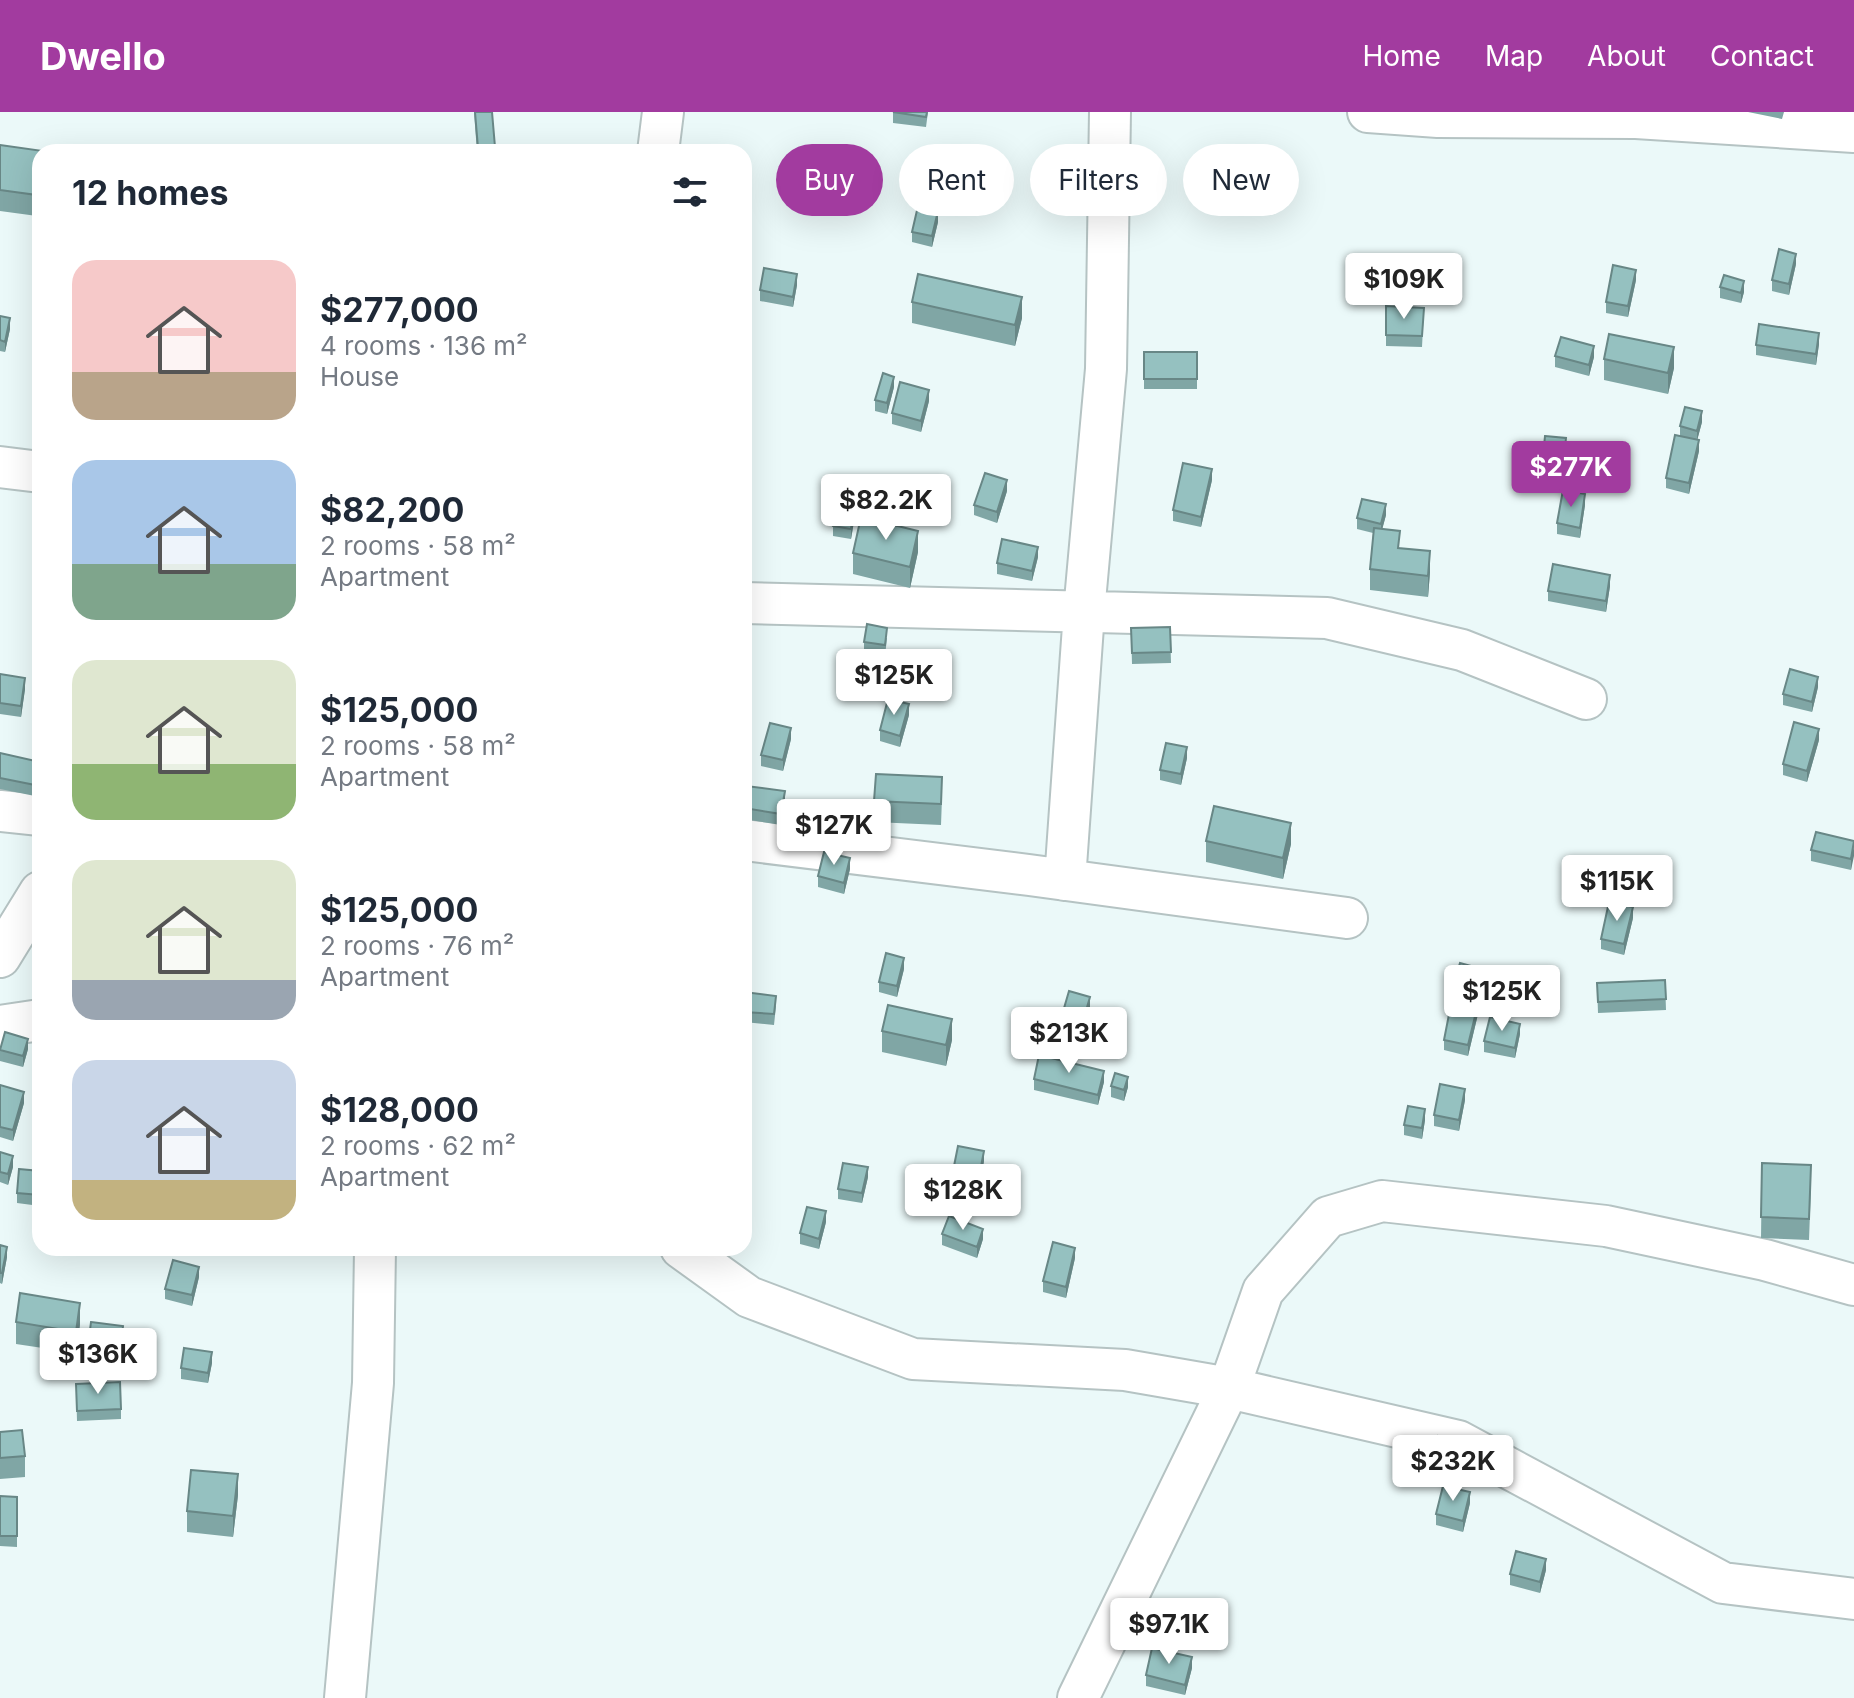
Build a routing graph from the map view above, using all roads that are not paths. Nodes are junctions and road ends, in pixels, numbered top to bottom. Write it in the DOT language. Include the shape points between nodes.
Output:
graph roads {
  1 [pos="663,112"];
  2 [pos="1110,112"];
  3 [pos="1368,112"];
  4 [pos="1854,132"];
  5 [pos="659,144"];
  6 [pos="0,467"];
  7 [pos="32,471"];
  8 [pos="752,603"];
  9 [pos="1084,612"];
  10 [pos="1586,699"];
  11 [pos="0,811"];
  12 [pos="32,814"];
  13 [pos="752,841"];
  14 [pos="1065,880"];
  15 [pos="32,905"];
  16 [pos="1347,918"];
  17 [pos="0,957"];
  18 [pos="32,1021"];
  19 [pos="0,1026"];
  20 [pos="375,1256"];
  21 [pos="692,1256"];
  22 [pos="1854,1285"];
  23 [pos="1229,1388"];
  24 [pos="1854,1599"];
  25 [pos="345,1698"];
  26 [pos="1078,1698"];
  1 -- 5 [label="street"];
  2 -- 9 [label="street" via="1106,369"];
  3 -- 4 [label="street" via="1636,118"];
  6 -- 7 [label="street"];
  8 -- 9 [label="street"];
  9 -- 10 [label="street" via="1327,618 1462,650"];
  9 -- 14 [label="street"];
  11 -- 12 [label="street"];
  13 -- 14 [label="street"];
  14 -- 16 [label="street"];
  15 -- 17 [label="street"];
  18 -- 19 [label="street"];
  20 -- 25 [label="street" via="373,1383"];
  21 -- 23 [label="street" via="749,1297 913,1359 1125,1370"];
  22 -- 23 [label="street" via="1606,1226 1382,1201 1328,1217 1263,1291"];
  23 -- 24 [label="street" via="1458,1441 1723,1583"];
  23 -- 26 [label="street"];
}
